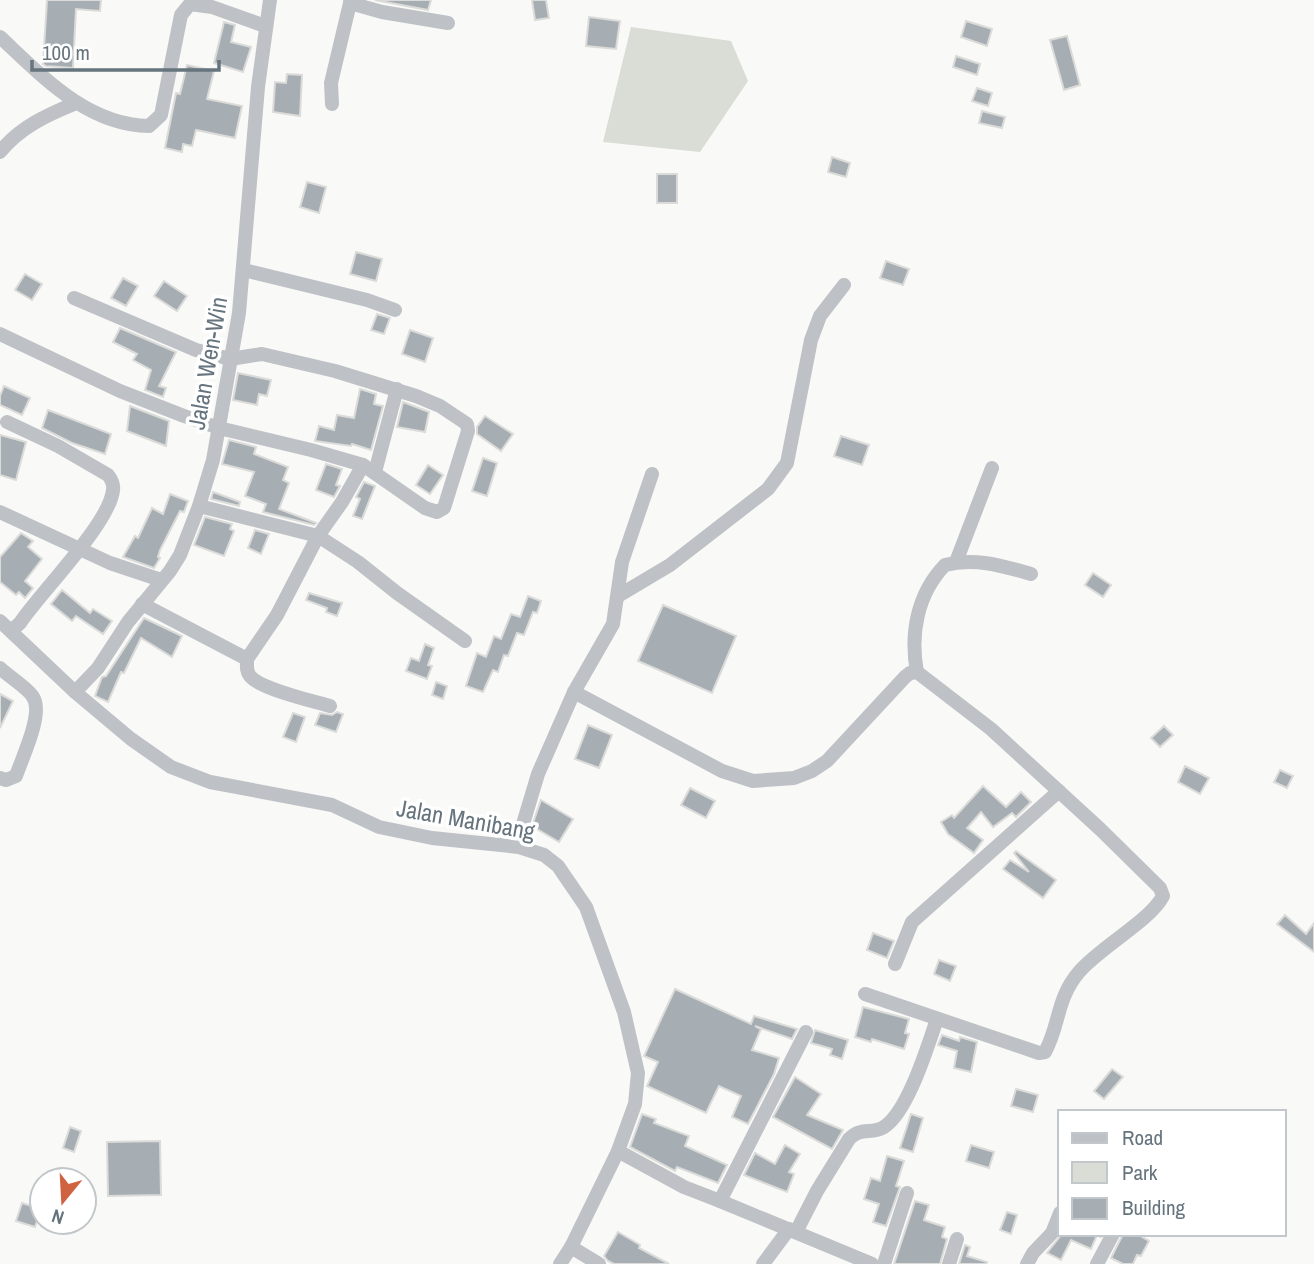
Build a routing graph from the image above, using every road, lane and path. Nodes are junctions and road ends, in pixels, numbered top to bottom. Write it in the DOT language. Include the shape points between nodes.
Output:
graph roads {
  1 [pos="270,0"];
  2 [pos="351,2"];
  3 [pos="448,23"];
  4 [pos="265,26"];
  5 [pos="0,37"];
  6 [pos="76,103"];
  7 [pos="332,104"];
  8 [pos="0,152"];
  9 [pos="244,270"];
  10 [pos="844,285"];
  11 [pos="74,298"];
  12 [pos="395,310"];
  13 [pos="0,334"];
  14 [pos="230,359"];
  15 [pos="397,389"];
  16 [pos="7,422"];
  17 [pos="219,428"];
  18 [pos="369,468"];
  19 [pos="992,468"];
  20 [pos="652,474"];
  21 [pos="199,506"];
  22 [pos="0,512"];
  23 [pos="318,536"];
  24 [pos="79,550"];
  25 [pos="956,562"];
  26 [pos="1031,574"];
  27 [pos="161,580"];
  28 [pos="618,596"];
  29 [pos="142,604"];
  30 [pos="5,626"];
  31 [pos="465,641"];
  32 [pos="247,659"];
  33 [pos="0,668"];
  34 [pos="917,672"];
  35 [pos="75,692"];
  36 [pos="574,692"];
  37 [pos="330,706"];
  38 [pos="0,778"];
  39 [pos="1059,791"];
  40 [pos="519,847"];
  41 [pos="895,964"];
  42 [pos="864,995"];
  43 [pos="937,1019"];
  44 [pos="806,1032"];
  45 [pos="618,1151"];
  46 [pos="907,1193"];
  47 [pos="720,1201"];
  48 [pos="1058,1218"];
  49 [pos="792,1230"];
  50 [pos="1112,1236"];
  51 [pos="957,1239"];
  52 [pos="565,1257"];
  53 [pos="867,1263"];
  54 [pos="599,1264"];
  55 [pos="763,1264"];
  56 [pos="884,1264"];
  57 [pos="949,1264"];
  58 [pos="1027,1264"];
  59 [pos="1097,1264"];
  1 -- 4 [label="street, Jalan Wen-Win"];
  2 -- 3 [label="street"];
  2 -- 7 [label="street" via="331,83"];
  4 -- 6 [label="street" via="190,4 181,15 161,115 149,126"];
  4 -- 9 [label="street, Jalan Wen-Win"];
  5 -- 6 [label="street"];
  6 -- 8 [label="street" via="38,120"];
  9 -- 12 [label="street"];
  9 -- 14 [label="street, Jalan Wen-Win"];
  10 -- 28 [label="street" via="820,316 811,340 787,463 779,476 670,565"];
  11 -- 14 [label="street" via="196,350"];
  13 -- 17 [label="street" via="120,391"];
  14 -- 15 [label="street" via="262,354"];
  14 -- 17 [label="street, Jalan Wen-Win"];
  15 -- 18 [label="street"];
  15 -- 18 [label="street" via="440,406 467,424 444,508 425,508"];
  16 -- 24 [label="street" via="86,462 113,482 114,492"];
  17 -- 18 [label="street"];
  17 -- 21 [label="street, Jalan Wen-Win"];
  18 -- 23 [label="street"];
  19 -- 25 [label="street"];
  20 -- 28 [label="street" via="622,562"];
  21 -- 23 [label="street"];
  21 -- 27 [label="street, Jalan Wen-Win" via="180,555"];
  22 -- 24 [label="street"];
  23 -- 31 [label="street"];
  23 -- 32 [label="street" via="293,588"];
  24 -- 27 [label="street"];
  24 -- 30 [label="street" via="20,623"];
  25 -- 26 [label="street" via="999,565"];
  25 -- 34 [label="street" via="939,570 921,604 914,636"];
  27 -- 29 [label="street, Jalan Wen-Win"];
  28 -- 36 [label="street" via="613,624"];
  29 -- 32 [label="street"];
  29 -- 35 [label="street, Jalan Wen-Win" via="98,668"];
  30 -- 35 [label="street, Jalan Manibang"];
  32 -- 37 [label="street" via="248,671 256,680"];
  33 -- 38 [label="street" via="32,694 37,705 16,776"];
  34 -- 36 [label="street" via="905,677 827,761 812,771 773,781 753,782 722,771"];
  34 -- 39 [label="street" via="991,729"];
  35 -- 40 [label="street, Jalan Manibang" via="171,767 210,782 332,805 379,827"];
  36 -- 40 [label="street" via="538,774"];
  39 -- 41 [label="street" via="912,922"];
  39 -- 43 [label="street" via="1163,896 1157,907 1079,972 1064,993 1045,1052"];
  40 -- 45 [label="street, Jalan Manibang" via="544,855 579,894 624,1012 638,1088"];
  42 -- 43 [label="street"];
  43 -- 49 [label="street" via="900,1108 884,1127 856,1132 849,1139"];
  44 -- 47 [label="street"];
  45 -- 47 [label="street"];
  45 -- 52 [label="street, Jalan Manibang"];
  46 -- 56 [label="street"];
  47 -- 49 [label="street"];
  48 -- 58 [label="street"];
  49 -- 53 [label="street"];
  49 -- 55 [label="street"];
  50 -- 59 [label="street"];
  51 -- 57 [label="street"];
  52 -- 54 [label="street"];
}
